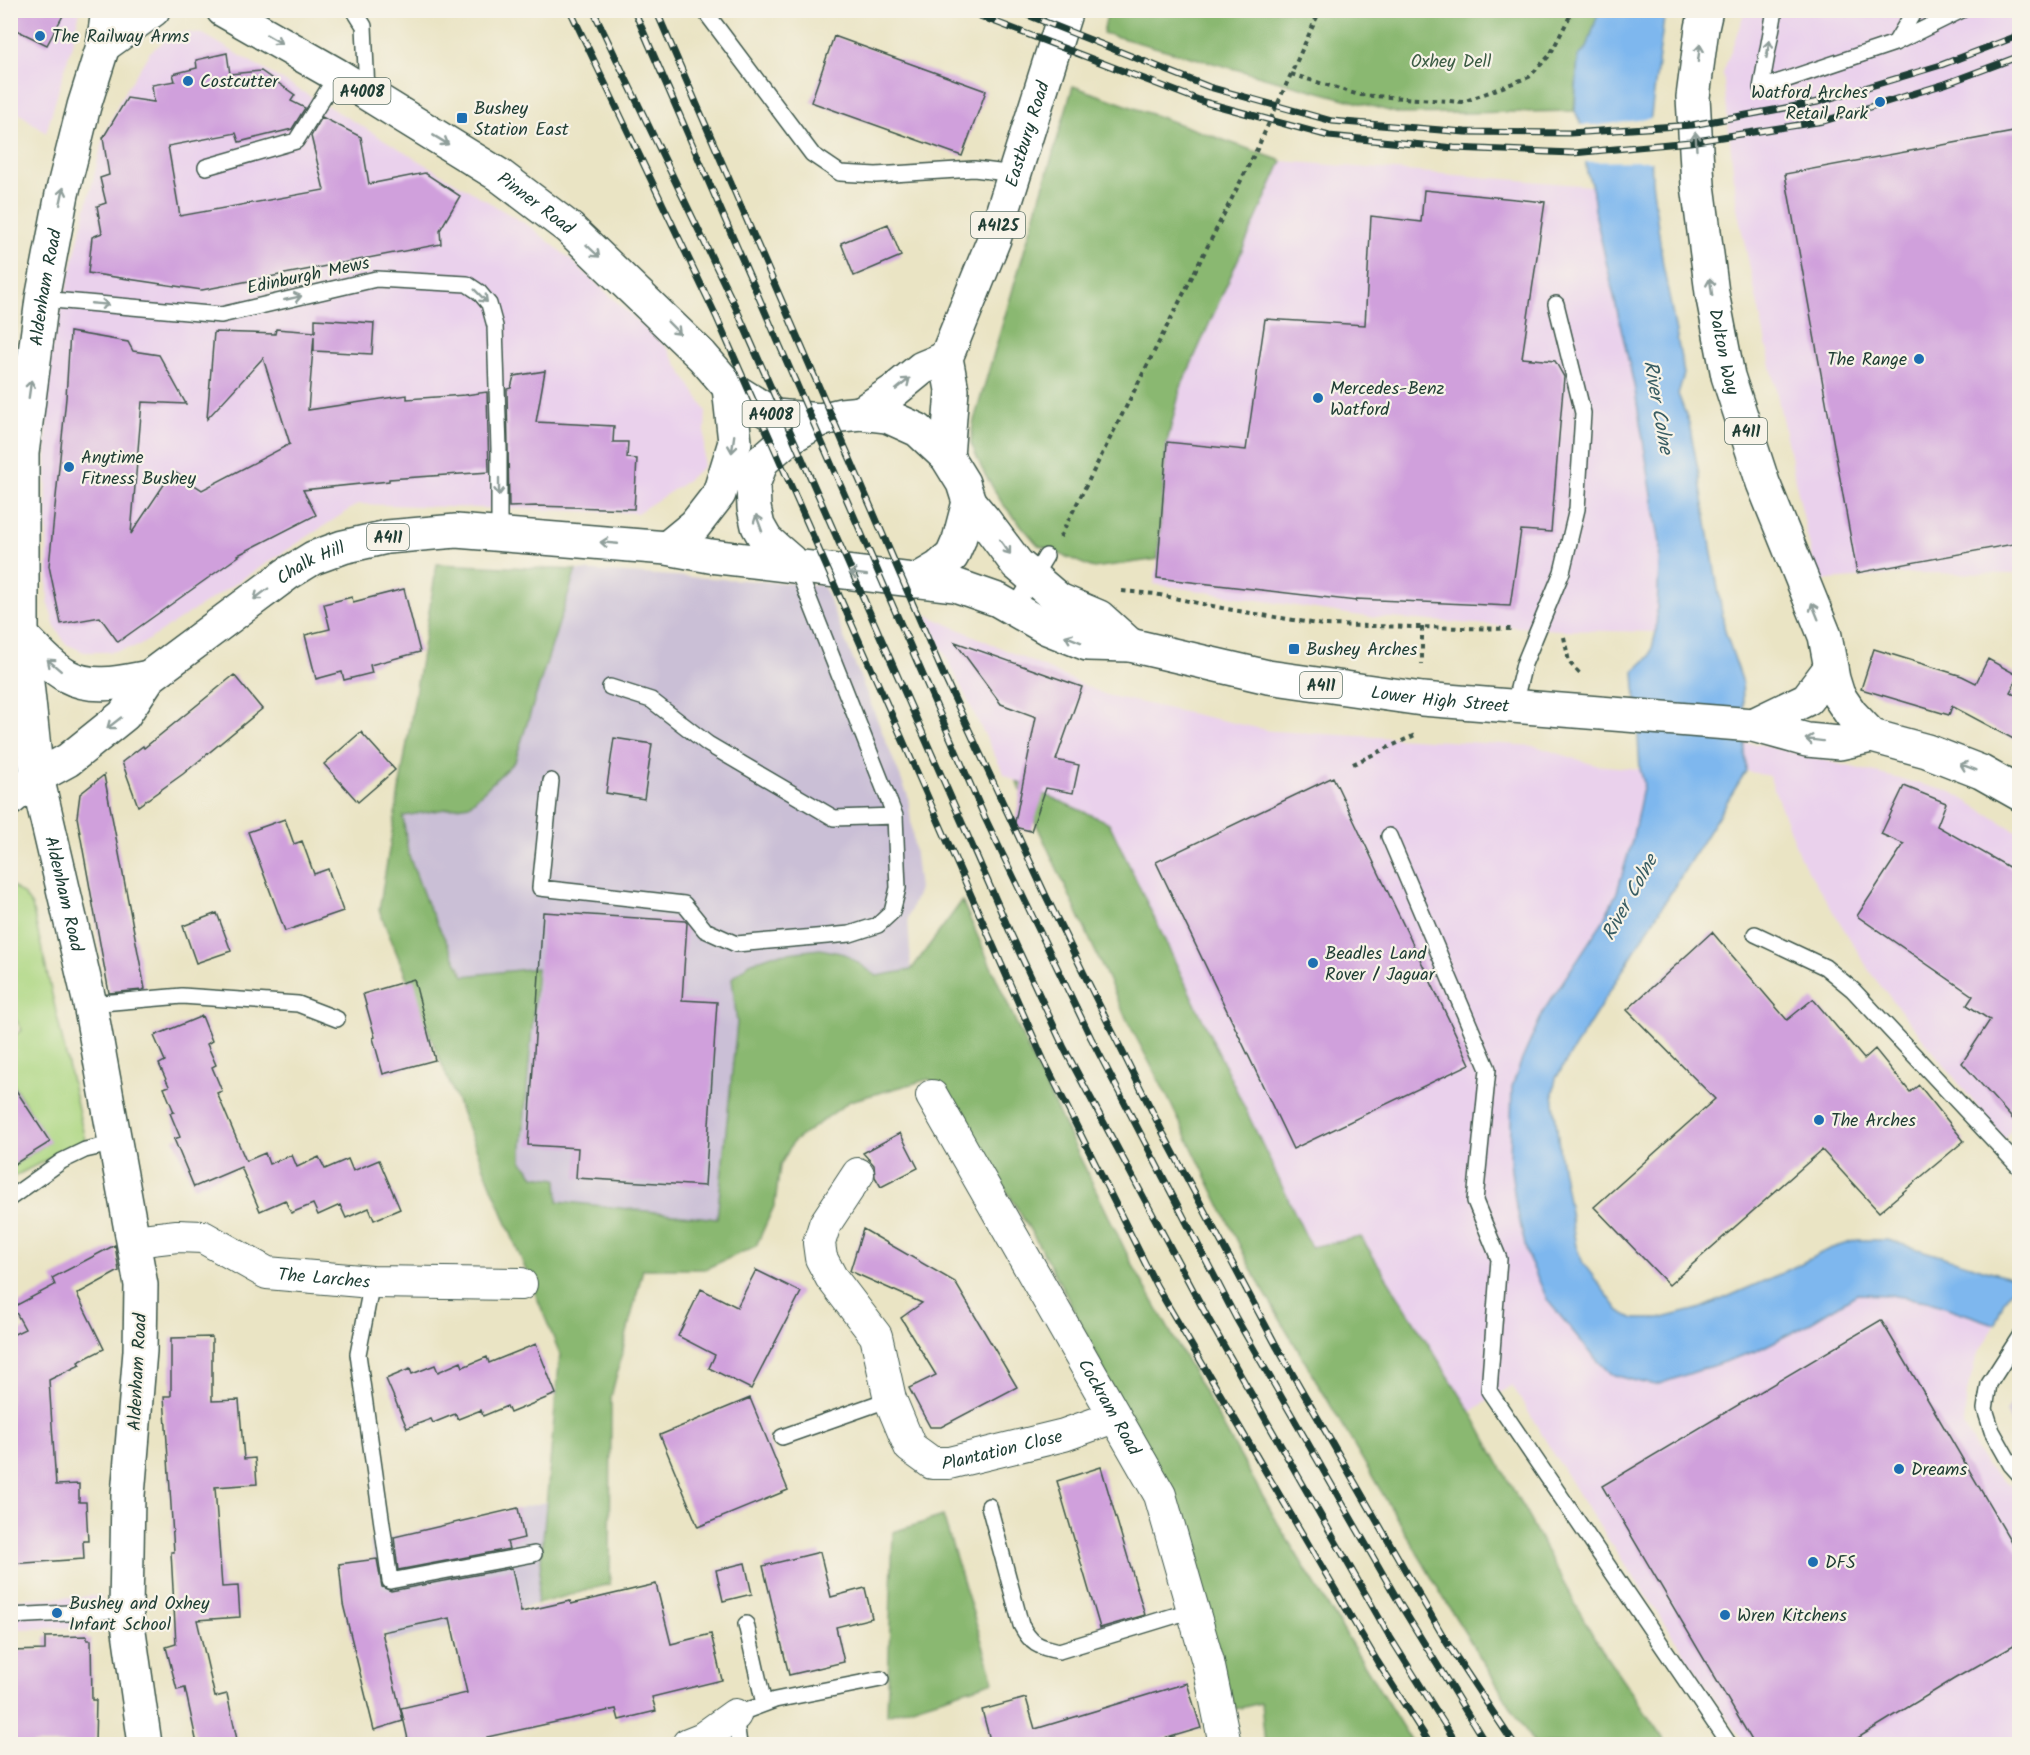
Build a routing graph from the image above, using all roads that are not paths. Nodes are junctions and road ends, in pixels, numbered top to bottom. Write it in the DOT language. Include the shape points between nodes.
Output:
graph roads {
  1 [pos="108,10"];
  2 [pos="153,10"];
  3 [pos="223,10"];
  4 [pos="354,10"];
  5 [pos="704,10"];
  6 [pos="1066,10"];
  7 [pos="1706,10"];
  8 [pos="1774,10"];
  9 [pos="1915,10"];
  10 [pos="1962,10"];
  11 [pos="1895,44"];
  12 [pos="103,46"];
  13 [pos="337,75"];
  14 [pos="367,95"];
  15 [pos="206,167"];
  16 [pos="1014,174"];
  17 [pos="42,299"];
  18 [pos="1556,304"];
  19 [pos="946,358"];
  20 [pos="729,387"];
  21 [pos="861,413"];
  22 [pos="820,420"];
  23 [pos="947,457"];
  24 [pos="969,502"];
  25 [pos="500,534"];
  26 [pos="667,548"];
  27 [pos="796,566"];
  28 [pos="1040,567"];
  29 [pos="916,581"];
  30 [pos="1014,609"];
  31 [pos="22,636"];
  32 [pos="1130,645"];
  33 [pos="1831,667"];
  34 [pos="149,677"];
  35 [pos="610,687"];
  36 [pos="1514,705"];
  37 [pos="1753,725"];
  38 [pos="1872,736"];
  39 [pos="24,772"];
  40 [pos="551,781"];
  41 [pos="2019,794"];
  42 [pos="10,799"];
  43 [pos="895,816"];
  44 [pos="1389,836"];
  45 [pos="1755,934"];
  46 [pos="90,1004"];
  47 [pos="337,1019"];
  48 [pos="932,1096"];
  49 [pos="116,1143"];
  50 [pos="2019,1168"];
  51 [pos="858,1174"];
  52 [pos="10,1198"];
  53 [pos="134,1241"];
  54 [pos="372,1282"];
  55 [pos="521,1284"];
  56 [pos="2019,1336"];
  57 [pos="890,1399"];
  58 [pos="1114,1417"];
  59 [pos="782,1437"];
  60 [pos="2019,1475"];
  61 [pos="989,1506"];
  62 [pos="534,1554"];
  63 [pos="126,1610"];
  64 [pos="1193,1610"];
  65 [pos="10,1616"];
  66 [pos="746,1624"];
  67 [pos="881,1679"];
  68 [pos="764,1704"];
  69 [pos="737,1730"];
  70 [pos="145,1744"];
  71 [pos="688,1744"];
  72 [pos="1225,1744"];
  73 [pos="1729,1744"];
  1 -- 12 [label="main road, Aldenham Road"];
  2 -- 12 [label="main road"];
  3 -- 13 [label="main road, Pinner Road / A4008, one-way"];
  4 -- 14 [label="lane" via="364,26"];
  5 -- 16 [label="lane" via="812,154 840,174 974,169"];
  6 -- 16 [label="main road, Eastbury Road / A4125"];
  33 -- 7 [label="main road, Dalton Way / A411, one-way" via="1826,636 1763,483 1728,376 1712,293 1698,185 1693,97"];
  11 -- 8 [label="lane, one-way" via="1761,88"];
  9 -- 11 [label="lane"];
  10 -- 11 [label="lane"];
  17 -- 12 [label="main road, Aldenham Road, one-way" via="62,194"];
  13 -- 14 [label="main road, Pinner Road / A4008"];
  13 -- 15 [label="lane" via="296,141"];
  14 -- 20 [label="main road, Pinner Road / A4008, one-way" via="499,175 569,228 687,340"];
  16 -- 19 [label="main road, Eastbury Road / A4125" via="994,239"];
  17 -- 25 [label="lane, Edinburgh Mews, one-way" via="221,315 376,279 467,284 489,304 495,326"];
  31 -- 17 [label="main road, Aldenham Road, one-way" via="21,453"];
  18 -- 36 [label="lane" via="1583,413 1577,509 1562,572 1524,664"];
  21 -- 19 [label="main road, one-way" via="922,368"];
  19 -- 23 [label="main road" via="952,390"];
  20 -- 22 [label="main road, Pinner Road / A4008" via="775,416"];
  20 -- 26 [label="main road, one-way" via="735,441 718,494 694,525"];
  21 -- 22 [label="main road"];
  21 -- 23 [label="main road" via="887,416 918,430"];
  27 -- 22 [label="main road, one-way" via="766,540 758,526 753,485 762,461 787,439"];
  23 -- 24 [label="main road"];
  24 -- 28 [label="main road, Lower High Street / A411, one-way" via="1017,564"];
  24 -- 29 [label="main road" via="952,556"];
  26 -- 25 [label="main road, Chalk Hill / A411, one-way"];
  25 -- 34 [label="main road, Chalk Hill / A411, one-way" via="456,531 387,537 314,558"];
  26 -- 27 [label="main road, Chalk Hill / A411"];
  29 -- 27 [label="main road, one-way"];
  27 -- 43 [label="lane"];
  28 -- 30 [label="lane"];
  28 -- 32 [label="main road, Lower High Street / A411" via="1059,600 1100,617"];
  29 -- 30 [label="main road, Lower High Street / A411" via="955,585"];
  32 -- 30 [label="main road, Lower High Street / A411, one-way" via="1087,644"];
  34 -- 31 [label="main road, one-way" via="111,684 78,680 67,676"];
  31 -- 39 [label="main road, Aldenham Road" via="33,739"];
  32 -- 36 [label="main road, Lower High Street / A411" via="1268,677 1422,699"];
  33 -- 37 [label="main road, Lower High Street / A411" via="1807,699"];
  33 -- 38 [label="main road, Dalton Way / A411" via="1838,695"];
  34 -- 39 [label="main road, Chalk Hill / A411, one-way" via="124,715 68,760"];
  35 -- 43 [label="lane" via="651,700 708,744 834,818"];
  36 -- 37 [label="main road, Lower High Street / A411"];
  38 -- 37 [label="main road, Lower High Street / A411, one-way" via="1840,743 1807,740"];
  41 -- 38 [label="main road, Lower High Street / A411, one-way" via="1981,772 1927,751"];
  39 -- 42 [label="main road, Chalk Hill / A411"];
  39 -- 46 [label="main road, Aldenham Road"];
  40 -- 43 [label="lane" via="540,888 684,904 705,930 736,944 850,934 878,925 892,912 898,888"];
  44 -- 73 [label="lane" via="1488,1069 1475,1201 1499,1259 1489,1391"];
  45 -- 50 [label="lane" via="1825,967 1853,990"];
  46 -- 47 [label="lane" via="182,996 298,1004"];
  46 -- 49 [label="main road, Aldenham Road"];
  48 -- 58 [label="street, Cockram Road"];
  49 -- 52 [label="lane" via="85,1150 62,1161"];
  49 -- 53 [label="main road, Aldenham Road"];
  51 -- 57 [label="street, Plantation Close" via="825,1224 819,1243 821,1258 876,1336"];
  53 -- 54 [label="street, The Larches" via="177,1236 203,1238 267,1273"];
  53 -- 63 [label="main road, Aldenham Road" via="141,1285 140,1351 128,1495"];
  54 -- 55 [label="street, The Larches"];
  54 -- 62 [label="lane" via="358,1354 390,1581"];
  56 -- 60 [label="lane" via="1989,1384 1984,1409 1992,1431"];
  57 -- 58 [label="street, Plantation Close" via="910,1447 932,1463 949,1463 1064,1435"];
  57 -- 59 [label="lane"];
  58 -- 64 [label="street, Cockram Road" via="1160,1495"];
  61 -- 64 [label="lane" via="1021,1625 1029,1639 1042,1648 1059,1652"];
  63 -- 65 [label="lane"];
  63 -- 70 [label="main road, Aldenham Road"];
  64 -- 72 [label="street, Cockram Road"];
  66 -- 68 [label="lane"];
  67 -- 68 [label="lane"];
  68 -- 69 [label="lane"];
  69 -- 71 [label="street"];
}
